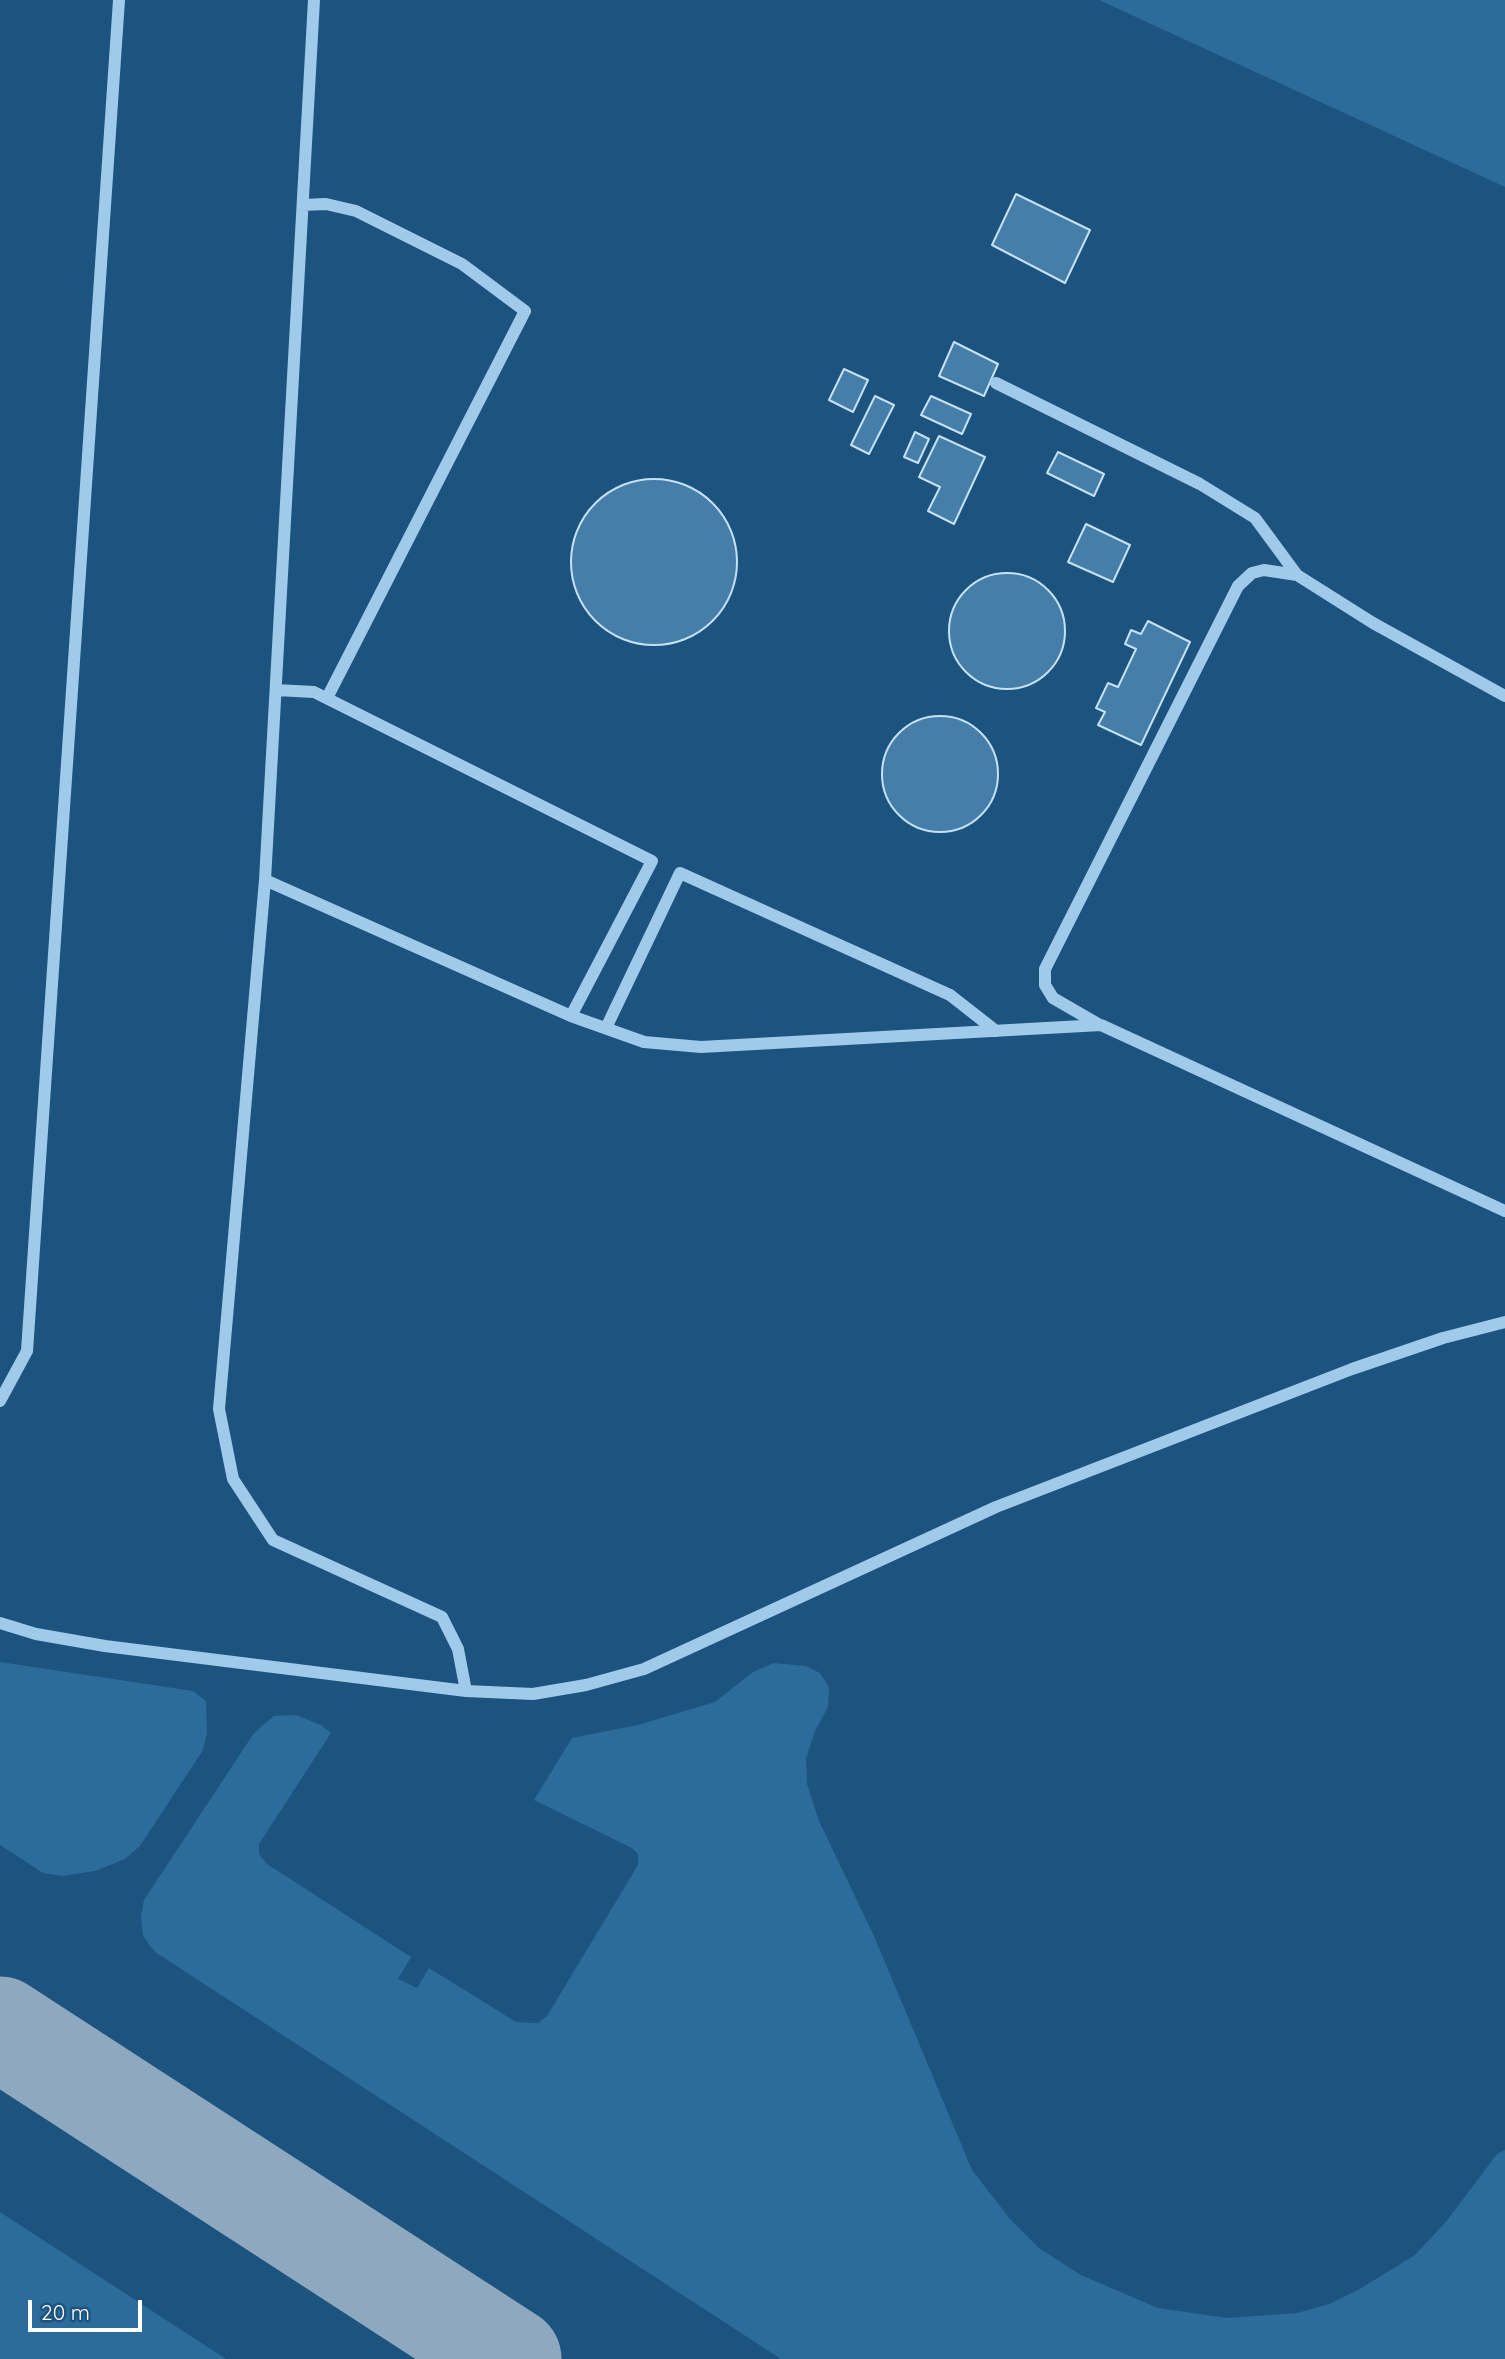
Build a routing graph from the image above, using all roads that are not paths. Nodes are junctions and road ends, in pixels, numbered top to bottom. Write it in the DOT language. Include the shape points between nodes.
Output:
graph roads {
  1 [pos="119,0"];
  2 [pos="314,0"];
  3 [pos="303,205"];
  4 [pos="996,383"];
  5 [pos="1297,575"];
  6 [pos="276,690"];
  7 [pos="1505,696"];
  8 [pos="327,698"];
  9 [pos="265,880"];
  10 [pos="571,1016"];
  11 [pos="1101,1025"];
  12 [pos="606,1028"];
  13 [pos="996,1031"];
  14 [pos="1505,1211"];
  15 [pos="1505,1322"];
  16 [pos="0,1401"];
  17 [pos="0,1623"];
  18 [pos="466,1691"];
  1 -- 16 [label="lane" via="27,1350"];
  2 -- 3 [label="lane"];
  3 -- 6 [label="lane"];
  3 -- 8 [label="lane" via="326,204 356,211 462,264 525,311"];
  4 -- 5 [label="lane" via="1200,484 1255,518"];
  5 -- 7 [label="lane"];
  5 -- 11 [label="lane" via="1264,570 1252,573 1238,586 1045,969 1045,985 1059,1005"];
  6 -- 8 [label="lane" via="314,692"];
  6 -- 9 [label="lane"];
  8 -- 10 [label="lane" via="652,861"];
  9 -- 10 [label="lane"];
  9 -- 18 [label="lane" via="219,1409 233,1479 273,1540 443,1617 458,1649"];
  10 -- 12 [label="lane"];
  11 -- 13 [label="lane"];
  11 -- 14 [label="lane"];
  12 -- 13 [label="lane" via="644,1042 701,1047"];
  12 -- 13 [label="lane" via="680,873 950,995"];
  15 -- 18 [label="lane" via="1340,1374 996,1507 644,1669 533,1694"];
  17 -- 18 [label="lane" via="104,1646"];
}
